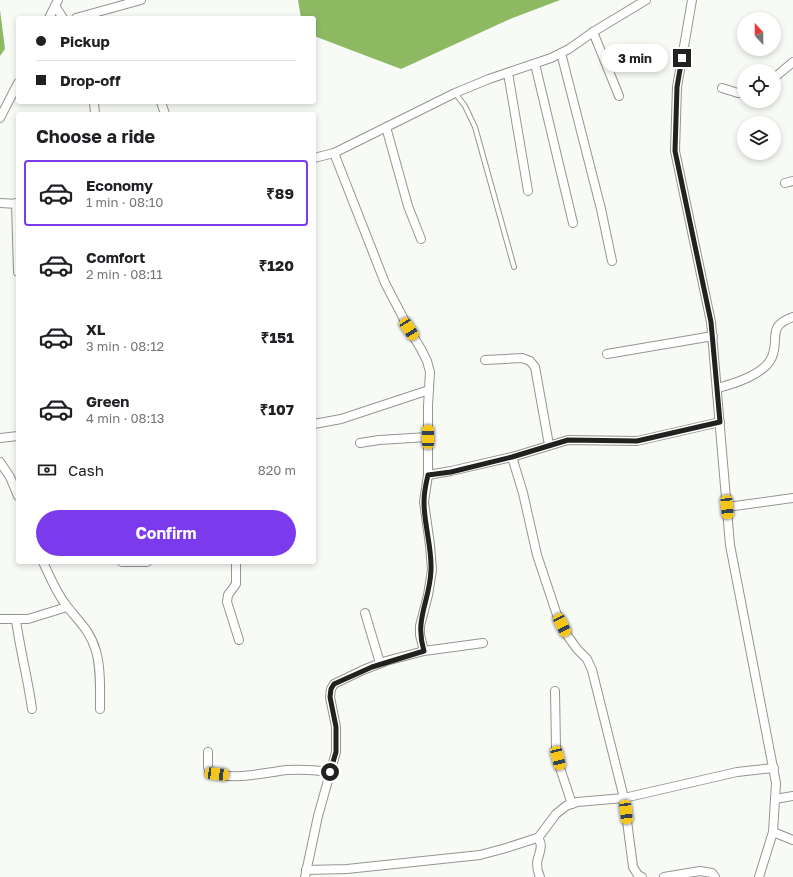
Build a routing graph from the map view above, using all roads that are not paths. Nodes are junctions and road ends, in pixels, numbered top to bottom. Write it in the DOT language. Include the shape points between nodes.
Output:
graph roads {
  1 [pos="141,0"];
  2 [pos="646,0"];
  3 [pos="692,0"];
  4 [pos="56,3"];
  5 [pos="50,16"];
  6 [pos="62,16"];
  7 [pos="83,16"];
  8 [pos="593,32"];
  9 [pos="561,53"];
  10 [pos="793,62"];
  11 [pos="536,64"];
  12 [pos="781,72"];
  13 [pos="508,73"];
  14 [pos="16,87"];
  15 [pos="722,88"];
  16 [pos="455,93"];
  17 [pos="737,93"];
  18 [pos="619,96"];
  19 [pos="1,116"];
  20 [pos="386,128"];
  21 [pos="334,154"];
  22 [pos="316,158"];
  23 [pos="528,191"];
  24 [pos="0,203"];
  25 [pos="16,204"];
  26 [pos="573,223"];
  27 [pos="421,239"];
  28 [pos="612,261"];
  29 [pos="514,268"];
  30 [pos="793,317"];
  31 [pos="713,336"];
  32 [pos="607,354"];
  33 [pos="485,360"];
  34 [pos="717,388"];
  35 [pos="429,390"];
  36 [pos="720,422"];
  37 [pos="316,424"];
  38 [pos="16,436"];
  39 [pos="428,437"];
  40 [pos="0,438"];
  41 [pos="360,443"];
  42 [pos="549,445"];
  43 [pos="512,457"];
  44 [pos="0,462"];
  45 [pos="428,475"];
  46 [pos="16,491"];
  47 [pos="793,498"];
  48 [pos="727,507"];
  49 [pos="44,564"];
  50 [pos="236,564"];
  51 [pos="67,607"];
  52 [pos="365,613"];
  53 [pos="0,619"];
  54 [pos="16,620"];
  55 [pos="239,640"];
  56 [pos="483,643"];
  57 [pos="424,651"];
  58 [pos="380,664"];
  59 [pos="555,691"];
  60 [pos="32,709"];
  61 [pos="100,709"];
  62 [pos="208,752"];
  63 [pos="774,768"];
  64 [pos="330,772"];
  65 [pos="793,796"];
  66 [pos="624,798"];
  67 [pos="775,799"];
  68 [pos="572,804"];
  69 [pos="773,832"];
  70 [pos="538,838"];
  71 [pos="793,840"];
  72 [pos="305,873"];
  73 [pos="540,877"];
  74 [pos="642,877"];
  75 [pos="664,877"];
  76 [pos="715,877"];
  77 [pos="759,877"];
  1 -- 7 [label="street"];
  2 -- 8 [label="street"];
  3 -- 31 [label="street" via="677,87 675,151"];
  4 -- 5 [label="street"];
  4 -- 6 [label="street"];
  8 -- 9 [label="street"];
  8 -- 18 [label="street"];
  9 -- 11 [label="street"];
  9 -- 28 [label="street" via="602,209"];
  10 -- 12 [label="street"];
  11 -- 13 [label="street"];
  11 -- 26 [label="street"];
  13 -- 16 [label="street"];
  13 -- 23 [label="street"];
  14 -- 19 [label="street"];
  15 -- 17 [label="street"];
  16 -- 20 [label="street"];
  16 -- 29 [label="lane" via="465,106 475,128"];
  20 -- 21 [label="street"];
  20 -- 27 [label="street" via="408,206"];
  21 -- 22 [label="street"];
  21 -- 35 [label="street" via="385,282 409,329 422,348 430,372"];
  24 -- 25 [label="street"];
  30 -- 34 [label="street" via="784,320 778,326 773,356 764,368 730,385"];
  31 -- 32 [label="street"];
  31 -- 34 [label="street"];
  33 -- 42 [label="street" via="522,358 530,361 535,367"];
  34 -- 36 [label="street"];
  35 -- 37 [label="street" via="341,419"];
  35 -- 39 [label="street"];
  36 -- 42 [label="street" via="637,441 568,440"];
  36 -- 48 [label="street"];
  38 -- 40 [label="street"];
  39 -- 41 [label="street"];
  39 -- 45 [label="street"];
  42 -- 43 [label="street"];
  43 -- 45 [label="street"];
  43 -- 66 [label="street" via="537,555 557,615 567,635 587,659 592,670"];
  44 -- 46 [label="street"];
  45 -- 57 [label="street" via="424,502 432,570 420,626"];
  47 -- 48 [label="street"];
  48 -- 63 [label="street" via="730,545"];
  49 -- 51 [label="street"];
  50 -- 55 [label="street" via="237,581 235,588 228,595 227,602"];
  51 -- 54 [label="street" via="38,617"];
  51 -- 61 [label="street" via="87,631 96,651"];
  52 -- 58 [label="street"];
  53 -- 54 [label="street"];
  54 -- 60 [label="street"];
  56 -- 57 [label="street"];
  57 -- 58 [label="street"];
  58 -- 64 [label="street" via="341,680 331,689 336,752"];
  59 -- 68 [label="street" via="556,748"];
  62 -- 64 [label="street" via="209,770 217,774 248,776 287,770"];
  63 -- 66 [label="street" via="737,772"];
  63 -- 67 [label="street"];
  64 -- 72 [label="street"];
  65 -- 67 [label="street"];
  66 -- 68 [label="street"];
  66 -- 74 [label="street" via="633,867"];
  67 -- 69 [label="street"];
  68 -- 70 [label="street" via="556,814"];
  69 -- 71 [label="street"];
  69 -- 77 [label="street"];
  70 -- 72 [label="street" via="480,855"];
  70 -- 73 [label="street" via="540,850 537,864"];
  75 -- 76 [label="street" via="700,871 712,873"];
}
